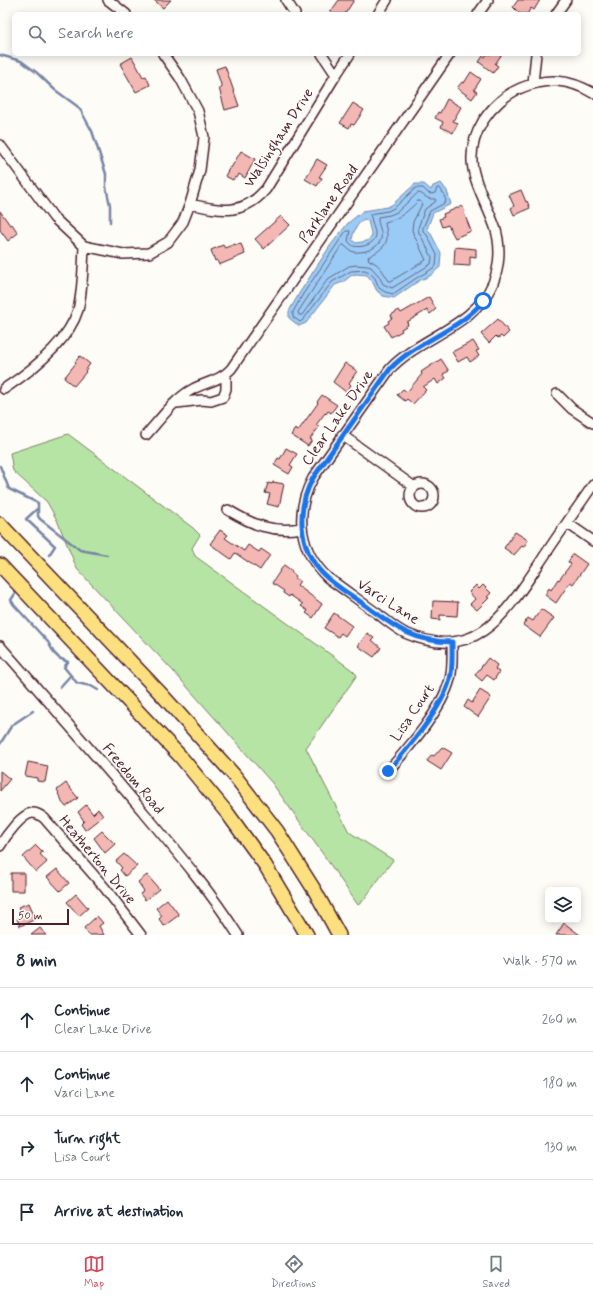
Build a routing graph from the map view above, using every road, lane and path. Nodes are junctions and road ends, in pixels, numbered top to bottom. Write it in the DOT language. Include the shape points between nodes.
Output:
graph roads {
  1 [pos="108,0"];
  2 [pos="286,0"];
  3 [pos="387,0"];
  4 [pos="488,0"];
  5 [pos="566,0"];
  6 [pos="123,12"];
  7 [pos="294,12"];
  8 [pos="379,12"];
  9 [pos="479,12"];
  10 [pos="557,12"];
  11 [pos="164,56"];
  12 [pos="323,56"];
  13 [pos="349,56"];
  14 [pos="449,56"];
  15 [pos="536,56"];
  16 [pos="336,74"];
  17 [pos="533,82"];
  18 [pos="593,94"];
  19 [pos="0,145"];
  20 [pos="190,204"];
  21 [pos="84,246"];
  22 [pos="229,372"];
  23 [pos="4,389"];
  24 [pos="557,394"];
  25 [pos="175,403"];
  26 [pos="593,423"];
  27 [pos="146,435"];
  28 [pos="342,435"];
  29 [pos="593,485"];
  30 [pos="414,486"];
  31 [pos="228,510"];
  32 [pos="567,523"];
  33 [pos="0,524"];
  34 [pos="302,524"];
  35 [pos="593,541"];
  36 [pos="0,565"];
  37 [pos="452,642"];
  38 [pos="1,648"];
  39 [pos="388,771"];
  40 [pos="0,846"];
  41 [pos="141,935"];
  42 [pos="238,935"];
  43 [pos="307,935"];
  44 [pos="338,935"];
  1 -- 6 [label="street"];
  2 -- 7 [label="street"];
  3 -- 8 [label="street"];
  4 -- 9 [label="street"];
  5 -- 10 [label="street"];
  11 -- 20 [label="street" via="198,111 204,137 200,170"];
  12 -- 16 [label="street"];
  13 -- 16 [label="street, Walsingham Drive"];
  14 -- 22 [label="street, Parklane Road"];
  15 -- 17 [label="street"];
  16 -- 20 [label="street, Walsingham Drive" via="266,189 257,199 237,209 228,210"];
  17 -- 18 [label="street" via="552,80 580,86"];
  17 -- 28 [label="street, Clear Lake Drive" via="512,92 497,104 481,125 474,144 474,177 495,227 498,245 497,271 490,290 469,315 394,364"];
  19 -- 21 [label="street" via="54,218"];
  20 -- 21 [label="street" via="183,222 168,242 149,253 123,254"];
  21 -- 23 [label="street" via="81,295 70,326 54,348 26,374"];
  22 -- 25 [label="street" via="221,378 193,389"];
  22 -- 25 [label="street" via="223,397 211,401"];
  24 -- 26 [label="street"];
  25 -- 27 [label="street"];
  28 -- 30 [label="street"];
  28 -- 34 [label="street, Clear Lake Drive" via="310,484 303,503"];
  29 -- 32 [label="street, Varci Lane"];
  31 -- 34 [label="street" via="261,527 284,529"];
  32 -- 35 [label="street"];
  32 -- 37 [label="street, Varci Lane" via="502,616 484,631 463,641"];
  33 -- 44 [label="highway" via="234,775 277,831 316,891"];
  34 -- 37 [label="street, Varci Lane" via="304,540 311,557 328,578 405,632 427,640"];
  36 -- 43 [label="highway" via="180,756 228,814 265,865"];
  37 -- 39 [label="street, Lisa Court" via="452,670 448,686 408,748"];
  38 -- 42 [label="street, Freedom Road" via="186,862"];
  40 -- 41 [label="street, Heatherton Drive" via="26,815 38,813 105,888"];
}
